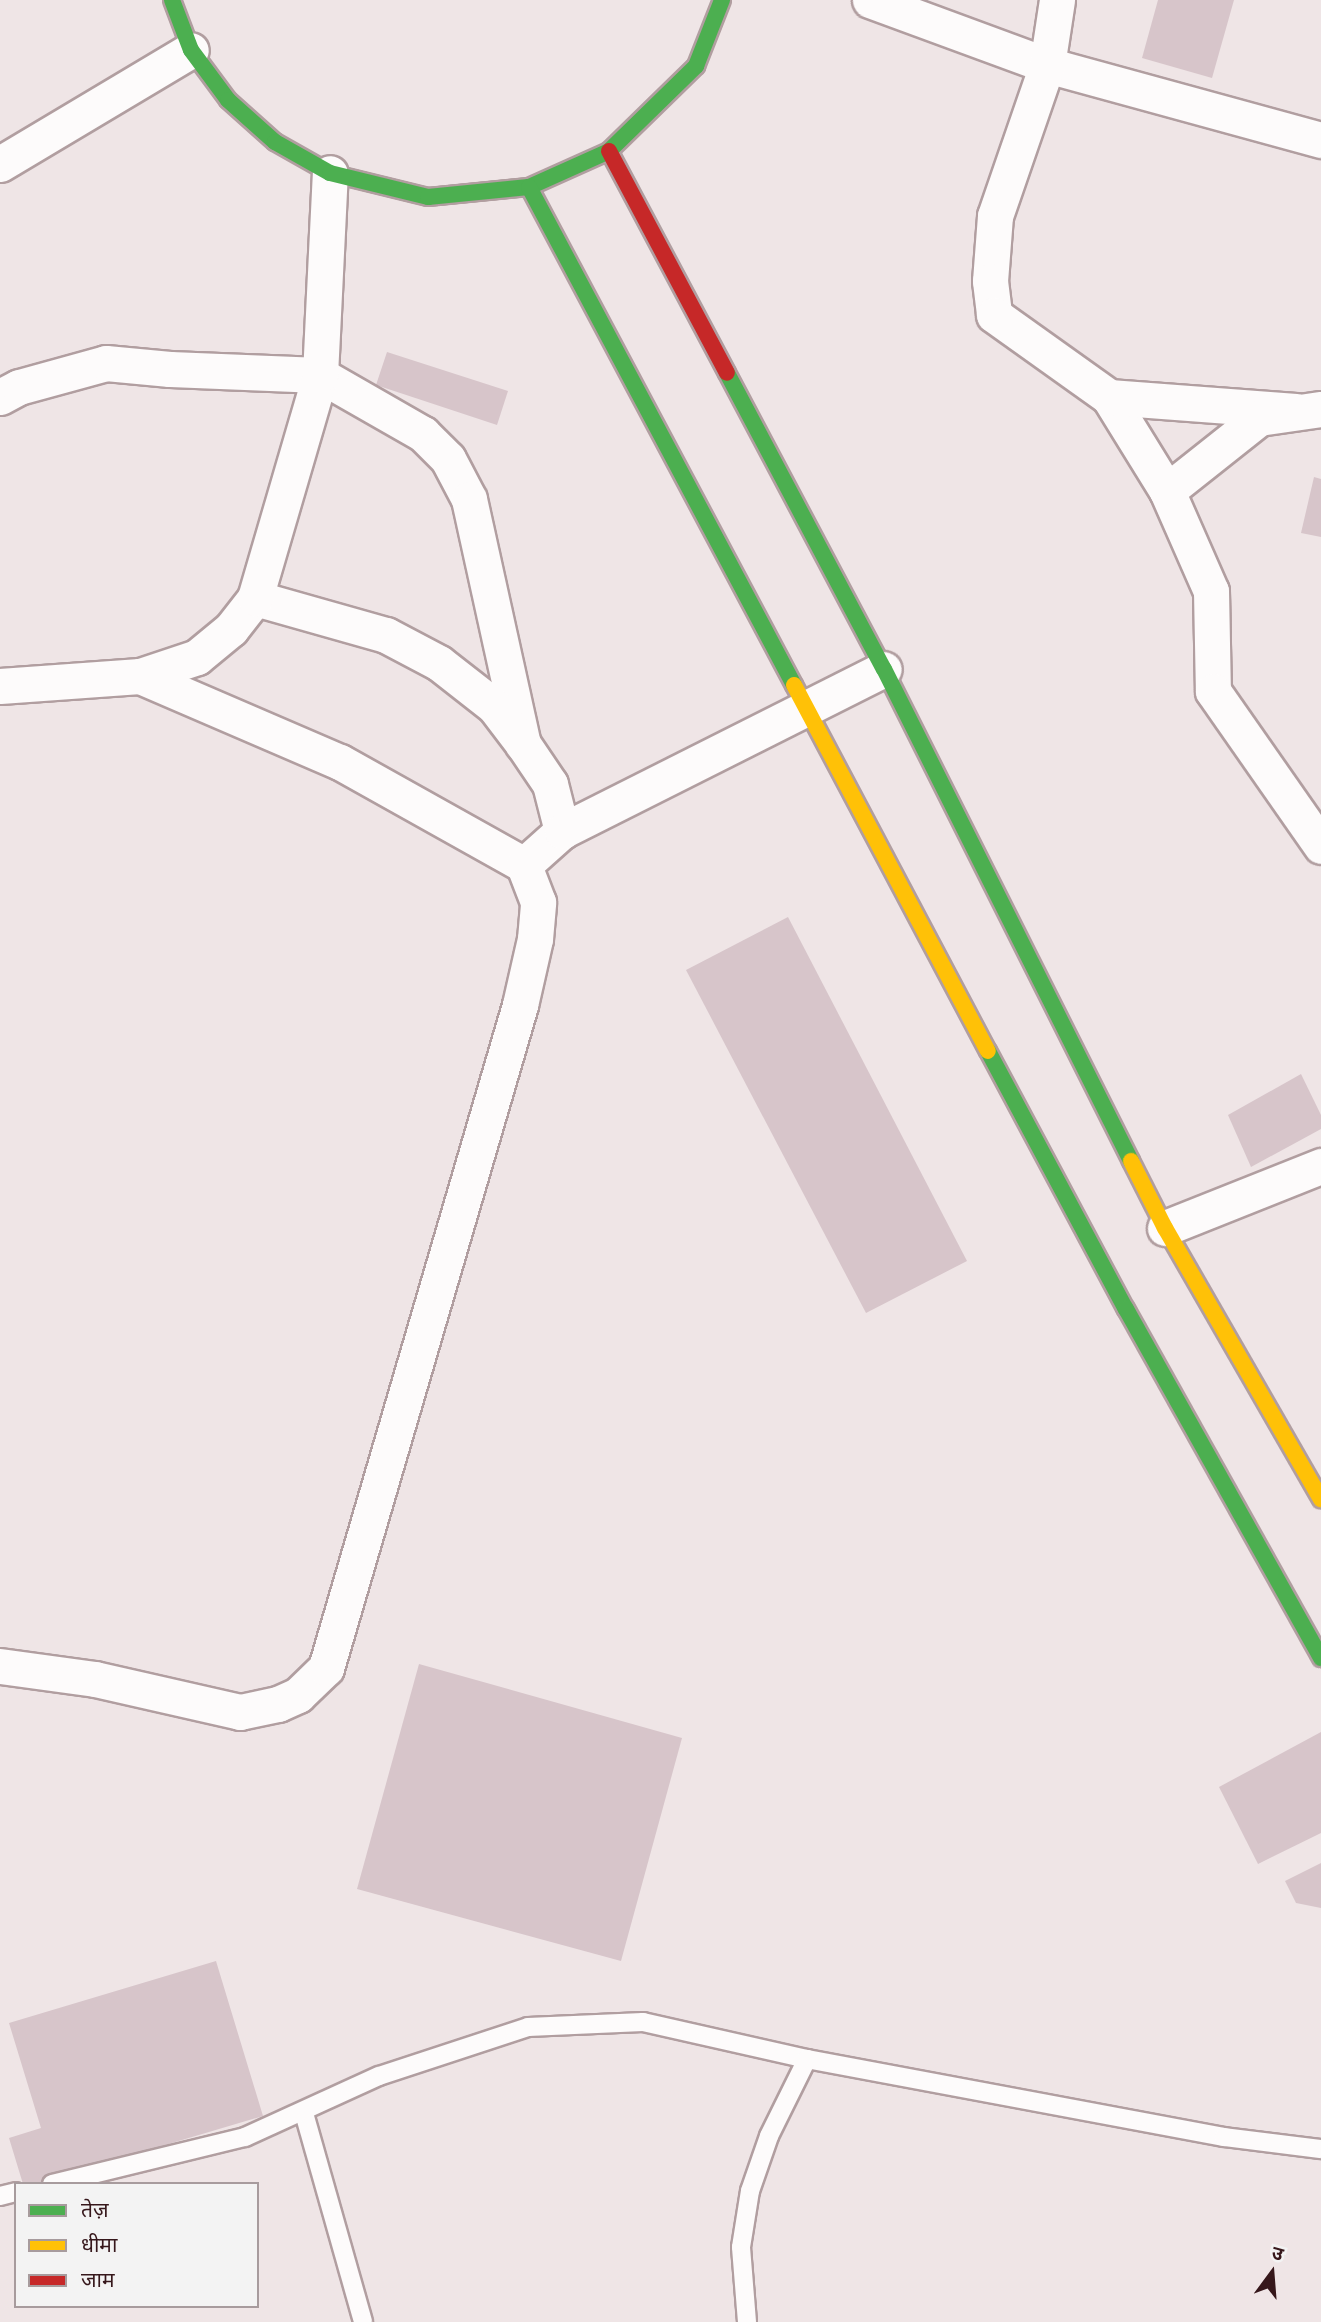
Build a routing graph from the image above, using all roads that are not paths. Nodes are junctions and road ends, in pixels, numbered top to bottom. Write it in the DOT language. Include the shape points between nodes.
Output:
graph roads {
  1 [pos="172,0"];
  2 [pos="722,0"];
  3 [pos="870,0"];
  4 [pos="1057,0"];
  5 [pos="191,50"];
  6 [pos="1047,65"];
  7 [pos="1321,140"];
  8 [pos="609,151"];
  9 [pos="0,164"];
  10 [pos="330,173"];
  11 [pos="529,187"];
  12 [pos="320,375"];
  13 [pos="0,397"];
  14 [pos="1109,397"];
  15 [pos="1308,410"];
  16 [pos="1167,491"];
  17 [pos="255,598"];
  18 [pos="884,669"];
  19 [pos="140,676"];
  20 [pos="0,686"];
  21 [pos="807,708"];
  22 [pos="523,744"];
  23 [pos="562,831"];
  24 [pos="1321,846"];
  25 [pos="524,865"];
  26 [pos="1321,1166"];
  27 [pos="1165,1228"];
  28 [pos="1321,1499"];
  29 [pos="1321,1657"];
  30 [pos="0,1665"];
  31 [pos="807,2059"];
  32 [pos="304,2113"];
  33 [pos="1321,2149"];
  34 [pos="60,2182"];
  35 [pos="363,2322"];
  36 [pos="747,2322"];
  1 -- 5 [label="street"];
  2 -- 8 [label="street" via="696,66"];
  3 -- 6 [label="street"];
  4 -- 6 [label="street"];
  5 -- 9 [label="street"];
  5 -- 10 [label="street" via="228,100 275,142"];
  6 -- 7 [label="street"];
  6 -- 14 [label="street" via="995,216 990,281 994,315"];
  8 -- 11 [label="street"];
  8 -- 18 [label="street"];
  10 -- 11 [label="street" via="428,197"];
  10 -- 12 [label="street"];
  11 -- 21 [label="street"];
  12 -- 13 [label="street" via="106,363 19,387"];
  12 -- 17 [label="street"];
  12 -- 22 [label="street" via="422,435 448,459 469,499"];
  14 -- 15 [label="street"];
  14 -- 16 [label="street"];
  15 -- 16 [label="street" via="1259,418"];
  16 -- 24 [label="street" via="1211,592 1213,691"];
  17 -- 19 [label="street" via="231,629 197,657"];
  17 -- 22 [label="street" via="386,635 439,663 495,706"];
  18 -- 21 [label="street"];
  18 -- 27 [label="street"];
  19 -- 20 [label="street"];
  19 -- 25 [label="street" via="340,762"];
  21 -- 23 [label="street"];
  21 -- 29 [label="street" via="1126,1309"];
  22 -- 23 [label="street" via="550,784"];
  23 -- 25 [label="street"];
  25 -- 30 [label="street" via="538,902 536,939 520,1004 326,1668 298,1695 240,1712 94,1679"];
  26 -- 27 [label="street"];
  27 -- 28 [label="street"];
  31 -- 32 [label="lane" via="643,2022 528,2026 379,2076"];
  31 -- 33 [label="lane" via="1224,2137"];
  31 -- 36 [label="lane" via="769,2136 750,2191 741,2247"];
  32 -- 34 [label="lane" via="245,2137"];
  32 -- 35 [label="lane"];
}
